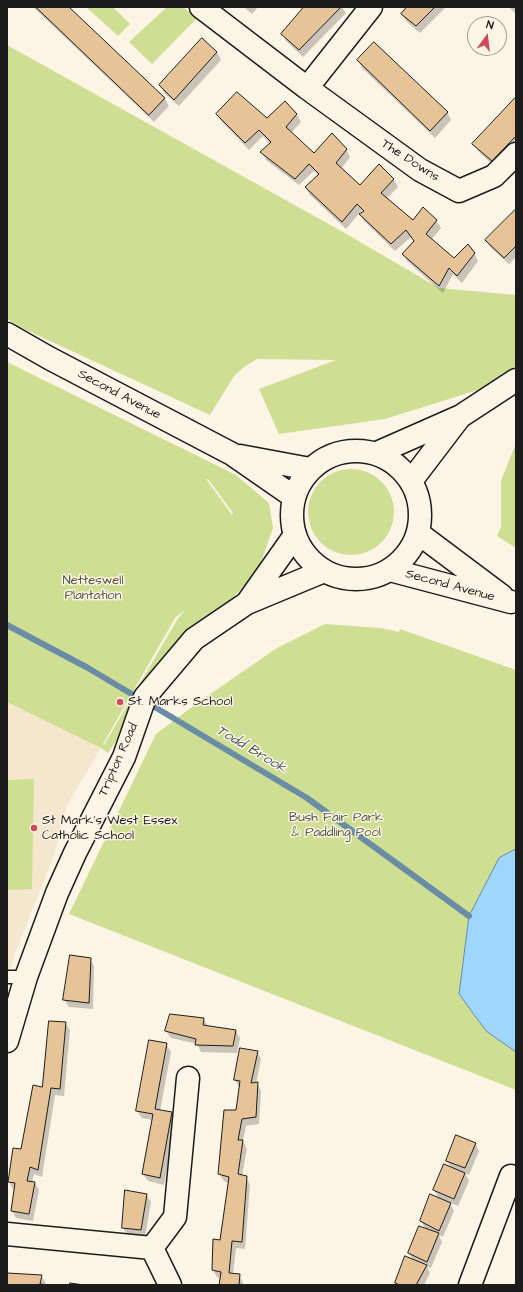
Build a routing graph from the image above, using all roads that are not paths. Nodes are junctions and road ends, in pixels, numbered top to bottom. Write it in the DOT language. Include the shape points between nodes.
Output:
graph roads {
  1 [pos="201,7"];
  2 [pos="371,7"];
  3 [pos="307,88"];
  4 [pos="516,154"];
  5 [pos="7,334"];
  6 [pos="516,380"];
  7 [pos="461,416"];
  8 [pos="376,453"];
  9 [pos="232,454"];
  10 [pos="310,469"];
  11 [pos="411,480"];
  12 [pos="294,497"];
  13 [pos="418,534"];
  14 [pos="295,535"];
  15 [pos="390,570"];
  16 [pos="324,571"];
  17 [pos="247,603"];
  18 [pos="513,604"];
  19 [pos="16,977"];
  20 [pos="7,1041"];
  21 [pos="188,1078"];
  22 [pos="511,1176"];
  23 [pos="7,1234"];
  24 [pos="152,1248"];
  25 [pos="170,1285"];
  26 [pos="470,1285"];
  1 -- 3 [label="street, The Downs"];
  2 -- 3 [label="street"];
  3 -- 4 [label="street, The Downs" via="420,170 459,191 494,176"];
  5 -- 9 [label="street, Second Avenue"];
  6 -- 7 [label="street"];
  7 -- 8 [label="street"];
  7 -- 11 [label="street"];
  8 -- 10 [label="street" via="359,450 341,452 325,458"];
  8 -- 11 [label="street" via="396,464"];
  9 -- 10 [label="street, Second Avenue"];
  9 -- 12 [label="street, Second Avenue"];
  10 -- 12 [label="street" via="300,482"];
  11 -- 13 [label="street" via="419,497 421,515"];
  12 -- 14 [label="street" via="292,523"];
  13 -- 15 [label="street" via="412,548"];
  13 -- 18 [label="street, Second Avenue"];
  14 -- 16 [label="street" via="312,562"];
  14 -- 17 [label="street, Tripton Road"];
  15 -- 16 [label="street" via="374,577 357,579 340,577"];
  15 -- 18 [label="street, Second Avenue"];
  16 -- 17 [label="street, Tripton Road"];
  17 -- 19 [label="street, Tripton Road" via="194,639 145,697 124,757"];
  19 -- 20 [label="street, Tripton Road"];
  21 -- 24 [label="street" via="175,1217"];
  22 -- 26 [label="street"];
  23 -- 24 [label="street"];
  24 -- 25 [label="street"];
}
